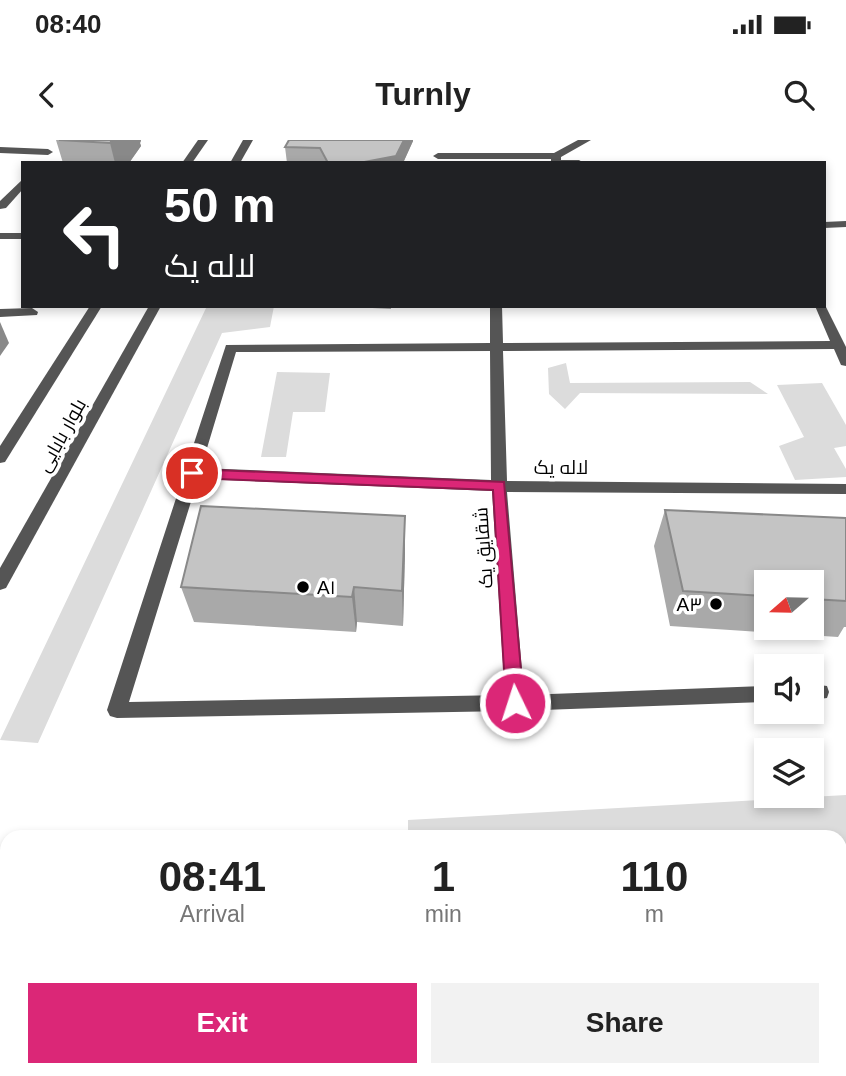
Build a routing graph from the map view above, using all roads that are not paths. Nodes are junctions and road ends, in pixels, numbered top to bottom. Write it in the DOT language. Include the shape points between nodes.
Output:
graph roads {
  1 [pos="58,140"];
  2 [pos="203,140"];
  3 [pos="248,140"];
  4 [pos="586,140"];
  5 [pos="0,150"];
  6 [pos="48,152"];
  7 [pos="438,155"];
  8 [pos="556,160"];
  9 [pos="41,161"];
  10 [pos="188,161"];
  11 [pos="236,161"];
  12 [pos="21,184"];
  13 [pos="2,206"];
  14 [pos="826,225"];
  15 [pos="846,225"];
  16 [pos="0,236"];
  17 [pos="21,236"];
  18 [pos="95,308"];
  19 [pos="154,308"];
  20 [pos="496,308"];
  21 [pos="822,308"];
  22 [pos="32,312"];
  23 [pos="0,313"];
  24 [pos="838,345"];
  25 [pos="497,349"];
  26 [pos="846,362"];
  27 [pos="0,458"];
  28 [pos="192,473"];
  29 [pos="499,486"];
  30 [pos="846,489"];
  31 [pos="0,583"];
  32 [pos="754,694"];
  33 [pos="515,703"];
  1 -- 6 [label="street"];
  2 -- 10 [label="street"];
  3 -- 11 [label="street"];
  4 -- 8 [label="street"];
  5 -- 6 [label="street"];
  6 -- 9 [label="street"];
  7 -- 8 [label="street"];
  12 -- 13 [label="street"];
  14 -- 15 [label="street"];
  16 -- 17 [label="street"];
  18 -- 27 [label="street, بلوار بابایی"];
  19 -- 31 [label="street, بلوار بابایی"];
  20 -- 25 [label="street, شقایق یک"];
  21 -- 24 [label="street"];
  22 -- 23 [label="street"];
  24 -- 25 [label="street"];
  24 -- 26 [label="street"];
  25 -- 28 [label="street" via="231,348"];
  25 -- 29 [label="street, شقایق یک"];
  28 -- 29 [label="street, لاله یک"];
  28 -- 33 [label="street" via="117,710"];
  29 -- 30 [label="street, لاله یک"];
  29 -- 33 [label="street, شقایق یک"];
  32 -- 33 [label="street"];
}
